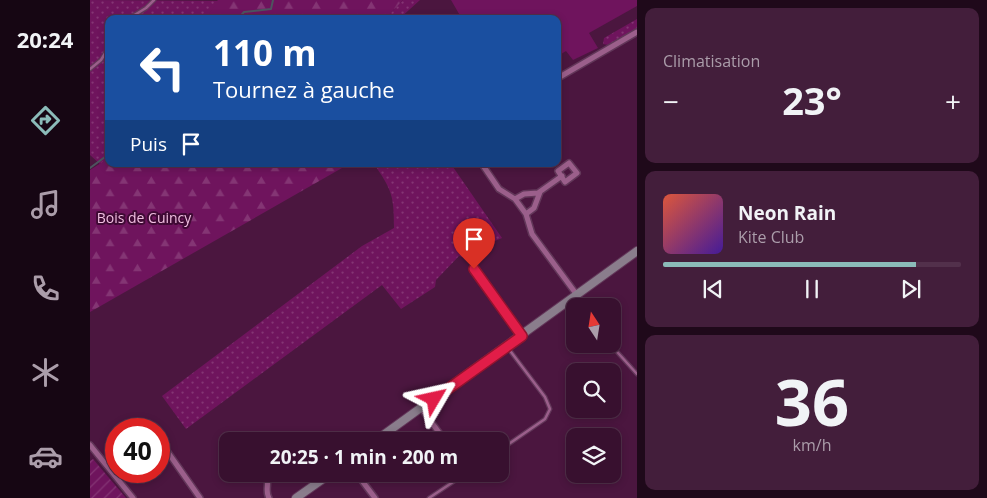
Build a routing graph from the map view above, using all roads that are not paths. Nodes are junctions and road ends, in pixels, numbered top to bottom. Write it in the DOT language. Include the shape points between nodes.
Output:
graph roads {
  1 [pos="154,0"];
  2 [pos="135,15"];
  3 [pos="637,32"];
  4 [pos="105,54"];
  5 [pos="90,69"];
  6 [pos="561,76"];
  7 [pos="484,167"];
  8 [pos="562,176"];
  9 [pos="542,190"];
  10 [pos="515,199"];
  11 [pos="526,214"];
  12 [pos="637,251"];
  13 [pos="474,269"];
  14 [pos="573,298"];
  15 [pos="579,298"];
  16 [pos="566,307"];
  17 [pos="522,336"];
  18 [pos="508,346"];
  19 [pos="618,353"];
  20 [pos="637,374"];
  21 [pos="421,408"];
  22 [pos="388,432"];
  23 [pos="439,432"];
  24 [pos="90,444"];
  25 [pos="509,444"];
  26 [pos="170,455"];
  27 [pos="268,482"];
  28 [pos="319,482"];
  29 [pos="363,482"];
  30 [pos="453,482"];
  31 [pos="133,498"];
  32 [pos="200,498"];
  33 [pos="269,498"];
  34 [pos="296,498"];
  35 [pos="375,498"];
  36 [pos="429,498"];
  1 -- 2 [label="lane"];
  3 -- 6 [label="street"];
  4 -- 5 [label="lane"];
  7 -- 10 [label="street" via="501,191"];
  8 -- 9 [label="street"];
  9 -- 10 [label="street"];
  9 -- 11 [label="street" via="534,208"];
  10 -- 11 [label="street"];
  11 -- 14 [label="street" via="532,234"];
  12 -- 15 [label="street"];
  13 -- 17 [label="lane"];
  16 -- 17 [label="street"];
  17 -- 18 [label="street"];
  18 -- 21 [label="street"];
  18 -- 25 [label="lane" via="550,409 544,419"];
  19 -- 20 [label="lane"];
  21 -- 22 [label="street"];
  21 -- 23 [label="street"];
  24 -- 31 [label="street"];
  26 -- 32 [label="street"];
  27 -- 33 [label="street"];
  28 -- 34 [label="street"];
  29 -- 35 [label="street"];
  30 -- 36 [label="lane"];
}
